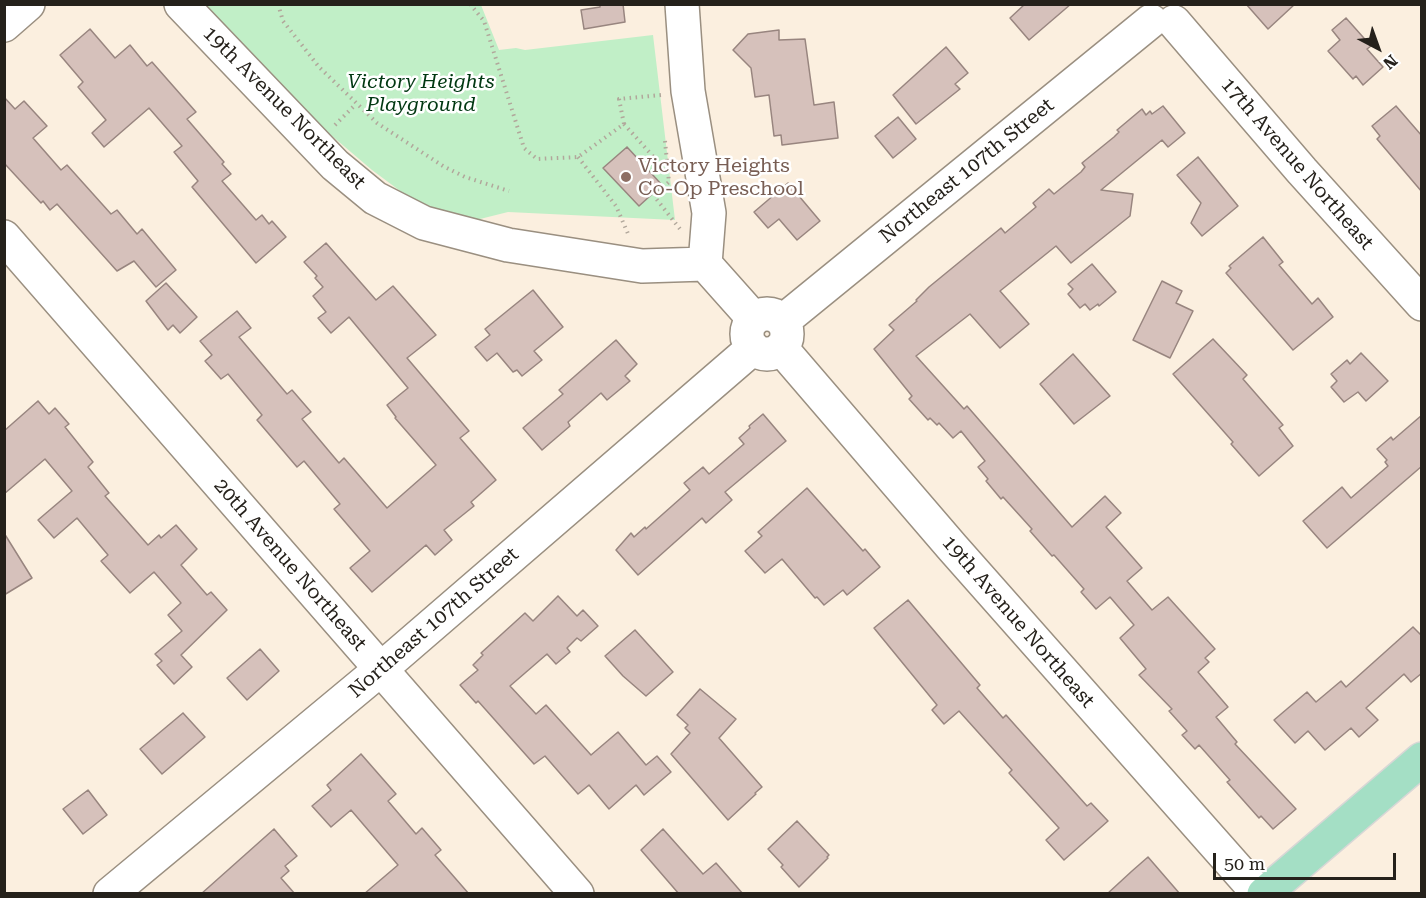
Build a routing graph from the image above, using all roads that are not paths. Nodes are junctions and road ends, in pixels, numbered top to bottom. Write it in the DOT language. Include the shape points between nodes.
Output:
graph roads {
  1 [pos="28,4"];
  2 [pos="181,4"];
  3 [pos="682,4"];
  4 [pos="1163,13"];
  5 [pos="4,25"];
  6 [pos="4,237"];
  7 [pos="705,264"];
  8 [pos="1422,304"];
  9 [pos="768,334"];
  10 [pos="381,669"];
  11 [pos="1422,759"];
  12 [pos="110,894"];
  13 [pos="577,894"];
  14 [pos="1259,894"];
  15 [pos="1264,894"];
  1 -- 5 [label="street"];
  2 -- 7 [label="street, 19th Avenue Northeast" via="335,165 375,198 424,223 508,245 642,266"];
  3 -- 7 [label="street" via="688,91 709,213"];
  4 -- 8 [label="street, 17th Avenue Northeast"];
  4 -- 9 [label="street, Northeast 107th Street"];
  6 -- 10 [label="street, 20th Avenue Northeast"];
  7 -- 9 [label="street, 19th Avenue Northeast"];
  9 -- 10 [label="street, Northeast 107th Street"];
  9 -- 14 [label="street, 19th Avenue Northeast"];
  10 -- 12 [label="street, Northeast 107th Street"];
  10 -- 13 [label="street, 20th Avenue Northeast"];
  11 -- 15 [label="main road"];
}
